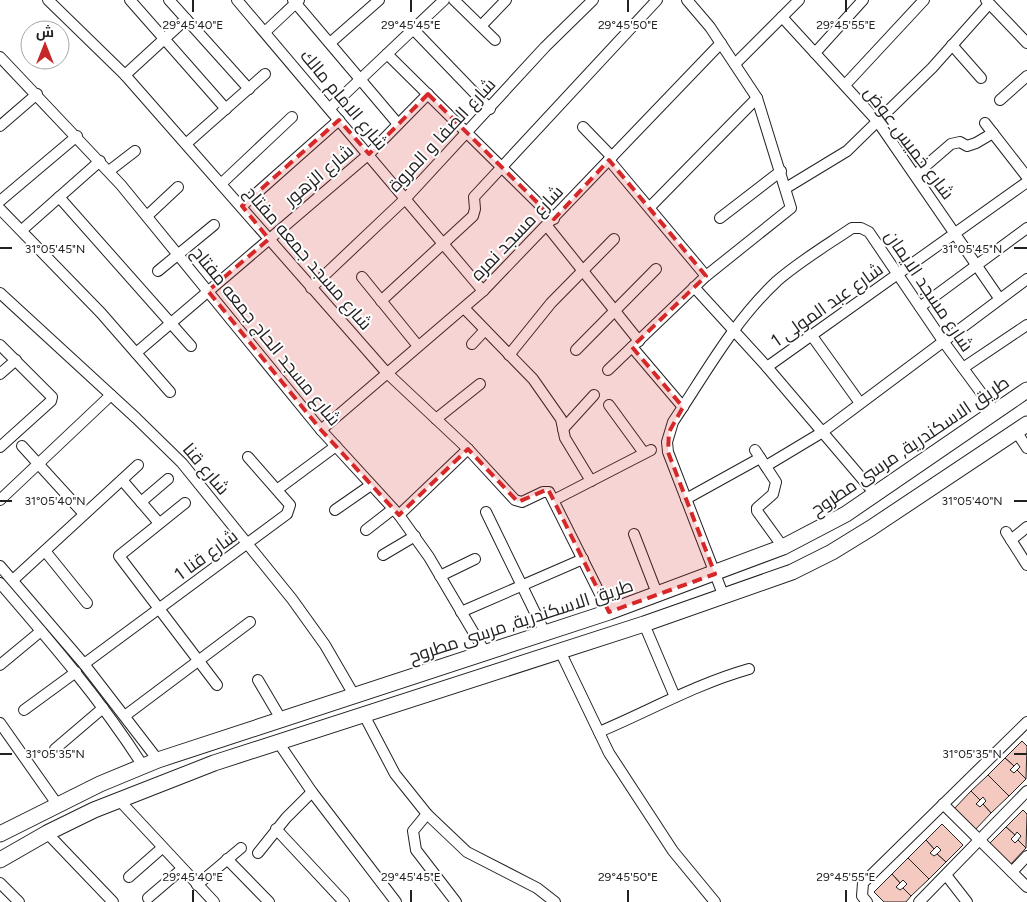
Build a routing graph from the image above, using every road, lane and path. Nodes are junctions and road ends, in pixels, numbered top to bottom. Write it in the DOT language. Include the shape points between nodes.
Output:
graph roads {
  1 [pos="48,0"];
  2 [pos="130,0"];
  3 [pos="169,0"];
  4 [pos="237,0"];
  5 [pos="379,0"];
  6 [pos="444,0"];
  7 [pos="454,0"];
  8 [pos="506,0"];
  9 [pos="592,0"];
  10 [pos="657,0"];
  11 [pos="687,0"];
  12 [pos="800,0"];
  13 [pos="863,0"];
  14 [pos="296,1"];
  15 [pos="922,1"];
  16 [pos="987,2"];
  17 [pos="782,17"];
  18 [pos="186,19"];
  19 [pos="481,26"];
  20 [pos="413,29"];
  21 [pos="265,32"];
  22 [pos="164,39"];
  23 [pos="495,40"];
  24 [pos="330,43"];
  25 [pos="721,43"];
  26 [pos="1027,43"];
  27 [pos="952,45"];
  28 [pos="815,53"];
  29 [pos="388,54"];
  30 [pos="2,64"];
  31 [pos="735,64"];
  32 [pos="265,74"];
  33 [pos="125,75"];
  34 [pos="1027,76"];
  35 [pos="982,78"];
  36 [pos="360,79"];
  37 [pos="845,85"];
  38 [pos="249,89"];
  39 [pos="37,94"];
  40 [pos="428,94"];
  41 [pos="757,98"];
  42 [pos="1000,100"];
  43 [pos="330,108"];
  44 [pos="490,108"];
  45 [pos="226,109"];
  46 [pos="292,117"];
  47 [pos="339,120"];
  48 [pos="878,122"];
  49 [pos="985,122"];
  50 [pos="398,124"];
  51 [pos="0,126"];
  52 [pos="583,127"];
  53 [pos="993,132"];
  54 [pos="466,134"];
  55 [pos="76,136"];
  56 [pos="187,144"];
  57 [pos="135,151"];
  58 [pos="369,154"];
  59 [pos="610,159"];
  60 [pos="100,161"];
  61 [pos="502,168"];
  62 [pos="109,171"];
  63 [pos="781,171"];
  64 [pos="915,175"];
  65 [pos="1027,177"];
  66 [pos="1027,182"];
  67 [pos="222,183"];
  68 [pos="178,187"];
  69 [pos="786,188"];
  70 [pos="58,197"];
  71 [pos="406,198"];
  72 [pos="0,201"];
  73 [pos="242,206"];
  74 [pos="650,207"];
  75 [pos="0,209"];
  76 [pos="147,216"];
  77 [pos="720,218"];
  78 [pos="550,223"];
  79 [pos="214,225"];
  80 [pos="1027,228"];
  81 [pos="22,230"];
  82 [pos="956,234"];
  83 [pos="269,239"];
  84 [pos="614,239"];
  85 [pos="444,244"];
  86 [pos="178,256"];
  87 [pos="977,265"];
  88 [pos="656,269"];
  89 [pos="582,270"];
  90 [pos="158,271"];
  91 [pos="898,275"];
  92 [pos="706,276"];
  93 [pos="362,277"];
  94 [pos="1027,279"];
  95 [pos="694,287"];
  96 [pos="311,288"];
  97 [pos="208,291"];
  98 [pos="483,291"];
  99 [pos="0,293"];
  100 [pos="1000,298"];
  101 [pos="382,301"];
  102 [pos="920,307"];
  103 [pos="464,308"];
  104 [pos="614,311"];
  105 [pos="171,323"];
  106 [pos="1027,325"];
  107 [pos="485,330"];
  108 [pos="733,331"];
  109 [pos="812,336"];
  110 [pos="943,341"];
  111 [pos="472,344"];
  112 [pos="635,344"];
  113 [pos="0,345"];
  114 [pos="191,346"];
  115 [pos="418,346"];
  116 [pos="576,350"];
  117 [pos="136,353"];
  118 [pos="509,355"];
  119 [pos="16,360"];
  120 [pos="767,367"];
  121 [pos="962,368"];
  122 [pos="608,370"];
  123 [pos="386,372"];
  124 [pos="0,374"];
  125 [pos="480,384"];
  126 [pos="1027,390"];
  127 [pos="170,392"];
  128 [pos="111,395"];
  129 [pos="594,395"];
  130 [pos="860,403"];
  131 [pos="609,404"];
  132 [pos="683,407"];
  133 [pos="996,413"];
  134 [pos="436,419"];
  135 [pos="1022,428"];
  136 [pos="563,429"];
  137 [pos="321,430"];
  138 [pos="820,433"];
  139 [pos="22,446"];
  140 [pos="336,446"];
  141 [pos="0,447"];
  142 [pos="1027,448"];
  143 [pos="468,449"];
  144 [pos="248,457"];
  145 [pos="760,458"];
  146 [pos="38,464"];
  147 [pos="138,465"];
  148 [pos="168,479"];
  149 [pos="122,480"];
  150 [pos="591,481"];
  151 [pos="372,485"];
  152 [pos="278,489"];
  153 [pos="876,495"];
  154 [pos="686,499"];
  155 [pos="0,500"];
  156 [pos="554,500"];
  157 [pos="141,502"];
  158 [pos="185,503"];
  159 [pos="335,510"];
  160 [pos="396,512"];
  161 [pos="486,512"];
  162 [pos="84,514"];
  163 [pos="159,523"];
  164 [pos="1027,527"];
  165 [pos="366,530"];
  166 [pos="634,534"];
  167 [pos="415,536"];
  168 [pos="247,544"];
  169 [pos="783,547"];
  170 [pos="45,551"];
  171 [pos="383,555"];
  172 [pos="475,559"];
  173 [pos="583,559"];
  174 [pos="1027,565"];
  175 [pos="0,566"];
  176 [pos="715,574"];
  177 [pos="440,576"];
  178 [pos="13,580"];
  179 [pos="521,586"];
  180 [pos="2,588"];
  181 [pos="658,596"];
  182 [pos="724,597"];
  183 [pos="87,602"];
  184 [pos="160,609"];
  185 [pos="461,612"];
  186 [pos="609,612"];
  187 [pos="250,622"];
  188 [pos="644,624"];
  189 [pos="41,631"];
  190 [pos="545,633"];
  191 [pos="485,652"];
  192 [pos="560,652"];
  193 [pos="198,661"];
  194 [pos="84,664"];
  195 [pos="0,665"];
  196 [pos="749,670"];
  197 [pos="76,672"];
  198 [pos="258,680"];
  199 [pos="217,686"];
  200 [pos="354,695"];
  201 [pos="675,697"];
  202 [pos="103,708"];
  203 [pos="24,710"];
  204 [pos="126,715"];
  205 [pos="364,715"];
  206 [pos="281,719"];
  207 [pos="0,723"];
  208 [pos="1026,724"];
  209 [pos="599,732"];
  210 [pos="278,742"];
  211 [pos="55,749"];
  212 [pos="158,760"];
  213 [pos="143,766"];
  214 [pos="1027,791"];
  215 [pos="312,792"];
  216 [pos="119,800"];
  217 [pos="57,804"];
  218 [pos="943,804"];
  219 [pos="427,814"];
  220 [pos="276,829"];
  221 [pos="2,830"];
  222 [pos="47,833"];
  223 [pos="980,841"];
  224 [pos="162,848"];
  225 [pos="241,848"];
  226 [pos="258,853"];
  227 [pos="1027,856"];
  228 [pos="227,859"];
  229 [pos="0,860"];
  230 [pos="182,869"];
  231 [pos="1012,872"];
  232 [pos="946,875"];
  233 [pos="129,877"];
  234 [pos="0,883"];
  235 [pos="197,884"];
  236 [pos="1027,887"];
  237 [pos="148,898"];
  238 [pos="19,902"];
  239 [pos="113,902"];
  240 [pos="214,902"];
  241 [pos="268,902"];
  242 [pos="344,902"];
  243 [pos="396,902"];
  244 [pos="456,902"];
  245 [pos="555,902"];
  246 [pos="715,902"];
  247 [pos="866,902"];
  248 [pos="919,902"];
  249 [pos="967,902"];
  1 -- 33 [label="street, شارع مسجد جمعه مفتاح"];
  2 -- 22 [label="street"];
  3 -- 18 [label="street"];
  4 -- 21 [label="street, شارع الامام مالك"];
  5 -- 24 [label="street"];
  6 -- 20 [label="street"];
  7 -- 19 [label="street"];
  8 -- 19 [label="street"];
  9 -- 44 [label="street, شارع الصفا و المروة"];
  10 -- 61 [label="street"];
  11 -- 25 [label="street"];
  12 -- 17 [label="street"];
  13 -- 28 [label="street"];
  14 -- 21 [label="street"];
  14 -- 24 [label="street"];
  15 -- 37 [label="street"];
  16 -- 26 [label="street"];
  16 -- 27 [label="street"];
  17 -- 28 [label="street, شارع خميس عوض"];
  17 -- 31 [label="street"];
  18 -- 22 [label="street"];
  18 -- 38 [label="street"];
  19 -- 23 [label="street"];
  20 -- 29 [label="street"];
  20 -- 44 [label="street"];
  21 -- 43 [label="street, شارع الامام مالك"];
  22 -- 33 [label="street"];
  22 -- 45 [label="street"];
  24 -- 36 [label="street"];
  25 -- 31 [label="street"];
  25 -- 59 [label="street, شارع مسجد نمره"];
  27 -- 35 [label="street"];
  27 -- 48 [label="street"];
  28 -- 37 [label="street, شارع خميس عوض"];
  29 -- 36 [label="street"];
  29 -- 40 [label="street"];
  30 -- 39 [label="street, شارع مسجد الحاج جمعه مفتاح"];
  31 -- 41 [label="street"];
  32 -- 38 [label="street"];
  33 -- 56 [label="street, شارع مسجد جمعه مفتاح"];
  34 -- 42 [label="street"];
  36 -- 43 [label="street"];
  36 -- 50 [label="street"];
  37 -- 48 [label="street, شارع خميس عوض"];
  38 -- 45 [label="street"];
  39 -- 51 [label="street"];
  39 -- 55 [label="street, شارع مسجد الحاج جمعه مفتاح"];
  40 -- 50 [label="street, شارع الزهور"];
  40 -- 54 [label="street"];
  41 -- 63 [label="street"];
  41 -- 74 [label="street"];
  43 -- 47 [label="street, شارع الامام مالك"];
  44 -- 54 [label="street, شارع الصفا و المروة"];
  45 -- 56 [label="street"];
  46 -- 67 [label="street"];
  47 -- 58 [label="street, شارع الامام مالك"];
  47 -- 73 [label="street"];
  48 -- 64 [label="street, شارع خميس عوض"];
  48 -- 69 [label="street" via="836,159"];
  49 -- 53 [label="street"];
  50 -- 58 [label="street, شارع الزهور"];
  52 -- 59 [label="street"];
  53 -- 64 [label="street" via="971,146 960,142 951,144"];
  53 -- 65 [label="street"];
  54 -- 61 [label="street"];
  54 -- 71 [label="street, شارع الصفا و المروة"];
  55 -- 60 [label="street, شارع مسجد الحاج جمعه مفتاح"];
  55 -- 72 [label="street"];
  56 -- 67 [label="street, شارع مسجد جمعه مفتاح"];
  57 -- 62 [label="street"];
  58 -- 71 [label="street, شارع الامام مالك"];
  58 -- 83 [label="street, شارع الزهور"];
  59 -- 74 [label="street"];
  59 -- 78 [label="street, شارع مسجد نمره"];
  60 -- 62 [label="street, شارع مسجد الحاج جمعه مفتاح"];
  60 -- 70 [label="street"];
  61 -- 78 [label="street"];
  61 -- 85 [label="street" via="474,197 476,209 473,216"];
  62 -- 76 [label="street, شارع مسجد الحاج جمعه مفتاح"];
  63 -- 69 [label="street"];
  63 -- 77 [label="street"];
  64 -- 82 [label="street, شارع خميس عوض"];
  66 -- 82 [label="street, شارع عبد المولى 1"];
  67 -- 73 [label="street, شارع مسجد جمعه مفتاح"];
  68 -- 76 [label="street"];
  69 -- 92 [label="street" via="792,204 789,211"];
  70 -- 81 [label="street"];
  70 -- 105 [label="street"];
  71 -- 85 [label="street, شارع الامام مالك"];
  71 -- 96 [label="street, شارع الصفا و المروة"];
  73 -- 83 [label="street, شارع مسجد جمعه مفتاح"];
  74 -- 92 [label="street"];
  75 -- 81 [label="street"];
  76 -- 86 [label="street, شارع مسجد الحاج جمعه مفتاح"];
  78 -- 89 [label="street"];
  78 -- 98 [label="street, شارع مسجد نمره"];
  79 -- 86 [label="street"];
  80 -- 87 [label="street"];
  81 -- 117 [label="street"];
  82 -- 87 [label="street, شارع خميس عوض"];
  82 -- 91 [label="street, شارع عبد المولى 1"];
  83 -- 96 [label="street, شارع مسجد جمعه مفتاح"];
  83 -- 97 [label="street, شارع الزهور"];
  84 -- 89 [label="street"];
  85 -- 98 [label="street, شارع الامام مالك"];
  85 -- 101 [label="street"];
  86 -- 90 [label="street"];
  86 -- 97 [label="street, شارع مسجد الحاج جمعه مفتاح"];
  87 -- 100 [label="street, شارع خميس عوض"];
  87 -- 102 [label="street"];
  88 -- 104 [label="street"];
  89 -- 104 [label="street"];
  89 -- 118 [label="street"];
  91 -- 102 [label="street, شارع مسجد الايمان"];
  91 -- 108 [label="street, شارع مسجد الايمان" via="869,232 852,228 776,282"];
  91 -- 109 [label="street, شارع عبد المولى 1"];
  92 -- 95 [label="street"];
  93 -- 101 [label="street"];
  94 -- 100 [label="street"];
  95 -- 108 [label="street"];
  95 -- 112 [label="street"];
  96 -- 123 [label="street, شارع مسجد جمعه مفتاح"];
  97 -- 105 [label="street, شارع الزهور"];
  97 -- 137 [label="street, شارع مسجد الحاج جمعه مفتاح"];
  98 -- 103 [label="street, شارع مسجد نمره"];
  99 -- 128 [label="street, شارع قنا"];
  100 -- 110 [label="street"];
  101 -- 115 [label="street"];
  102 -- 110 [label="street, شارع مسجد الايمان"];
  103 -- 107 [label="street"];
  103 -- 115 [label="street, شارع مسجد نمره"];
  104 -- 112 [label="street"];
  104 -- 116 [label="street"];
  105 -- 114 [label="street"];
  105 -- 117 [label="street, شارع الزهور"];
  106 -- 121 [label="street"];
  107 -- 111 [label="street"];
  107 -- 118 [label="street"];
  108 -- 120 [label="street"];
  108 -- 132 [label="street, شارع مسجد الايمان"];
  109 -- 120 [label="street, شارع عبد المولى 1"];
  109 -- 130 [label="street"];
  110 -- 121 [label="street, شارع مسجد الايمان"];
  110 -- 130 [label="street"];
  112 -- 122 [label="street"];
  112 -- 132 [label="street"];
  113 -- 119 [label="street"];
  115 -- 123 [label="street, شارع مسجد نمره"];
  117 -- 127 [label="street"];
  118 -- 136 [label="street" via="533,379 561,419"];
  119 -- 124 [label="street"];
  119 -- 141 [label="street" via="51,395 51,400"];
  120 -- 138 [label="street"];
  121 -- 133 [label="street, شارع مسجد الايمان"];
  123 -- 134 [label="street, شارع مسجد جمعه مفتاح"];
  123 -- 137 [label="street, شارع مسجد نمره"];
  125 -- 134 [label="street"];
  126 -- 133 [label="main road, طريق الاسكندرية, مرسى مطروح"];
  128 -- 146 [label="street"];
  128 -- 168 [label="street, شارع قنا" via="182,463"];
  129 -- 136 [label="street"];
  130 -- 138 [label="street"];
  131 -- 150 [label="street" via="648,452"];
  132 -- 154 [label="street, شارع مسجد الايمان" via="673,422 667,442"];
  133 -- 153 [label="main road, طريق الاسكندرية, مرسى مطروح"];
  134 -- 143 [label="street, شارع مسجد جمعه مفتاح"];
  135 -- 142 [label="street"];
  135 -- 182 [label="main road" via="832,552 792,572"];
  136 -- 150 [label="street" via="565,438"];
  137 -- 140 [label="street, شارع مسجد الحاج جمعه مفتاح"];
  138 -- 145 [label="street"];
  138 -- 153 [label="street"];
  139 -- 146 [label="street"];
  140 -- 151 [label="street, شارع مسجد الحاج جمعه مفتاح"];
  140 -- 152 [label="street"];
  143 -- 156 [label="street, شارع مسجد جمعه مفتاح" via="518,502 546,491"];
  143 -- 160 [label="street"];
  144 -- 152 [label="street, شارع قنا 1"];
  145 -- 154 [label="street"];
  145 -- 169 [label="street" via="776,482 776,488 757,511"];
  146 -- 155 [label="street"];
  146 -- 162 [label="street"];
  147 -- 149 [label="street"];
  148 -- 157 [label="street"];
  149 -- 157 [label="street"];
  149 -- 162 [label="street"];
  150 -- 156 [label="street"];
  151 -- 159 [label="street"];
  151 -- 160 [label="street, شارع مسجد الحاج جمعه مفتاح"];
  152 -- 168 [label="street, شارع قنا 1" via="290,505 287,514"];
  153 -- 169 [label="main road, طريق الاسكندرية, مرسى مطروح"];
  154 -- 176 [label="street"];
  156 -- 173 [label="street"];
  157 -- 163 [label="street"];
  158 -- 163 [label="street"];
  160 -- 165 [label="street"];
  160 -- 167 [label="street, شارع مسجد الحاج جمعه مفتاح"];
  161 -- 179 [label="street"];
  162 -- 170 [label="street"];
  163 -- 184 [label="street" via="119,556"];
  164 -- 174 [label="street" via="1008,536"];
  166 -- 181 [label="street"];
  167 -- 171 [label="street"];
  167 -- 177 [label="street, شارع مسجد الحاج جمعه مفتاح"];
  168 -- 184 [label="street, شارع قنا 1"];
  168 -- 200 [label="street, شارع قنا" via="309,622"];
  169 -- 176 [label="main road, طريق الاسكندرية, مرسى مطروح"];
  170 -- 178 [label="street"];
  170 -- 183 [label="street"];
  172 -- 177 [label="street"];
  173 -- 179 [label="street"];
  173 -- 186 [label="street"];
  175 -- 178 [label="street"];
  176 -- 181 [label="main road, طريق الاسكندرية, مرسى مطروح"];
  176 -- 182 [label="street"];
  177 -- 185 [label="street, شارع مسجد الحاج جمعه مفتاح"];
  178 -- 194 [label="street"];
  179 -- 185 [label="street"];
  179 -- 190 [label="street"];
  180 -- 189 [label="street"];
  181 -- 186 [label="main road, طريق الاسكندرية, مرسى مطروح"];
  182 -- 188 [label="main road"];
  184 -- 193 [label="street"];
  184 -- 194 [label="street, شارع قنا 1"];
  185 -- 191 [label="street, شارع مسجد الحاج جمعه مفتاح"];
  186 -- 190 [label="main road, طريق الاسكندرية, مرسى مطروح"];
  187 -- 193 [label="street"];
  188 -- 192 [label="main road"];
  188 -- 201 [label="street"];
  189 -- 195 [label="street"];
  189 -- 197 [label="street"];
  190 -- 191 [label="main road, طريق الاسكندرية, مرسى مطروح"];
  191 -- 200 [label="main road, طريق الاسكندرية, مرسى مطروح"];
  192 -- 205 [label="main road"];
  192 -- 209 [label="street"];
  193 -- 199 [label="street"];
  193 -- 204 [label="street"];
  194 -- 204 [label="street"];
  196 -- 201 [label="street" via="716,678"];
  197 -- 202 [label="street"];
  197 -- 203 [label="street"];
  198 -- 206 [label="street"];
  200 -- 206 [label="main road, طريق الاسكندرية, مرسى مطروح"];
  201 -- 209 [label="street"];
  202 -- 211 [label="street"];
  202 -- 213 [label="street"];
  204 -- 212 [label="street"];
  205 -- 210 [label="main road"];
  205 -- 219 [label="street" via="395,774"];
  206 -- 212 [label="main road, طريق الاسكندرية, مرسى مطروح"];
  207 -- 217 [label="street"];
  208 -- 218 [label="street"];
  209 -- 246 [label="street" via="673,851"];
  210 -- 215 [label="street"];
  210 -- 216 [label="main road"];
  212 -- 213 [label="main road, طريق الاسكندرية, مرسى مطروح"];
  213 -- 217 [label="main road, طريق الاسكندرية, مرسى مطروح"];
  214 -- 223 [label="street"];
  215 -- 220 [label="street"];
  215 -- 243 [label="street"];
  216 -- 222 [label="main road"];
  216 -- 224 [label="street"];
  217 -- 221 [label="main road, طريق الاسكندرية, مرسى مطروح"];
  218 -- 223 [label="street"];
  218 -- 247 [label="street" via="863,883 862,896"];
  219 -- 244 [label="street" via="413,831 416,850"];
  219 -- 245 [label="street" via="472,856 537,888"];
  220 -- 226 [label="street"];
  220 -- 242 [label="street"];
  222 -- 229 [label="main road"];
  222 -- 239 [label="street"];
  223 -- 231 [label="street"];
  223 -- 232 [label="street"];
  224 -- 230 [label="street"];
  224 -- 233 [label="street"];
  225 -- 228 [label="street"];
  227 -- 231 [label="street"];
  228 -- 235 [label="street"];
  228 -- 241 [label="street"];
  230 -- 235 [label="street"];
  230 -- 237 [label="street"];
  231 -- 236 [label="street"];
  232 -- 248 [label="street"];
  232 -- 249 [label="street"];
  234 -- 238 [label="street"];
  235 -- 240 [label="street"];
}
